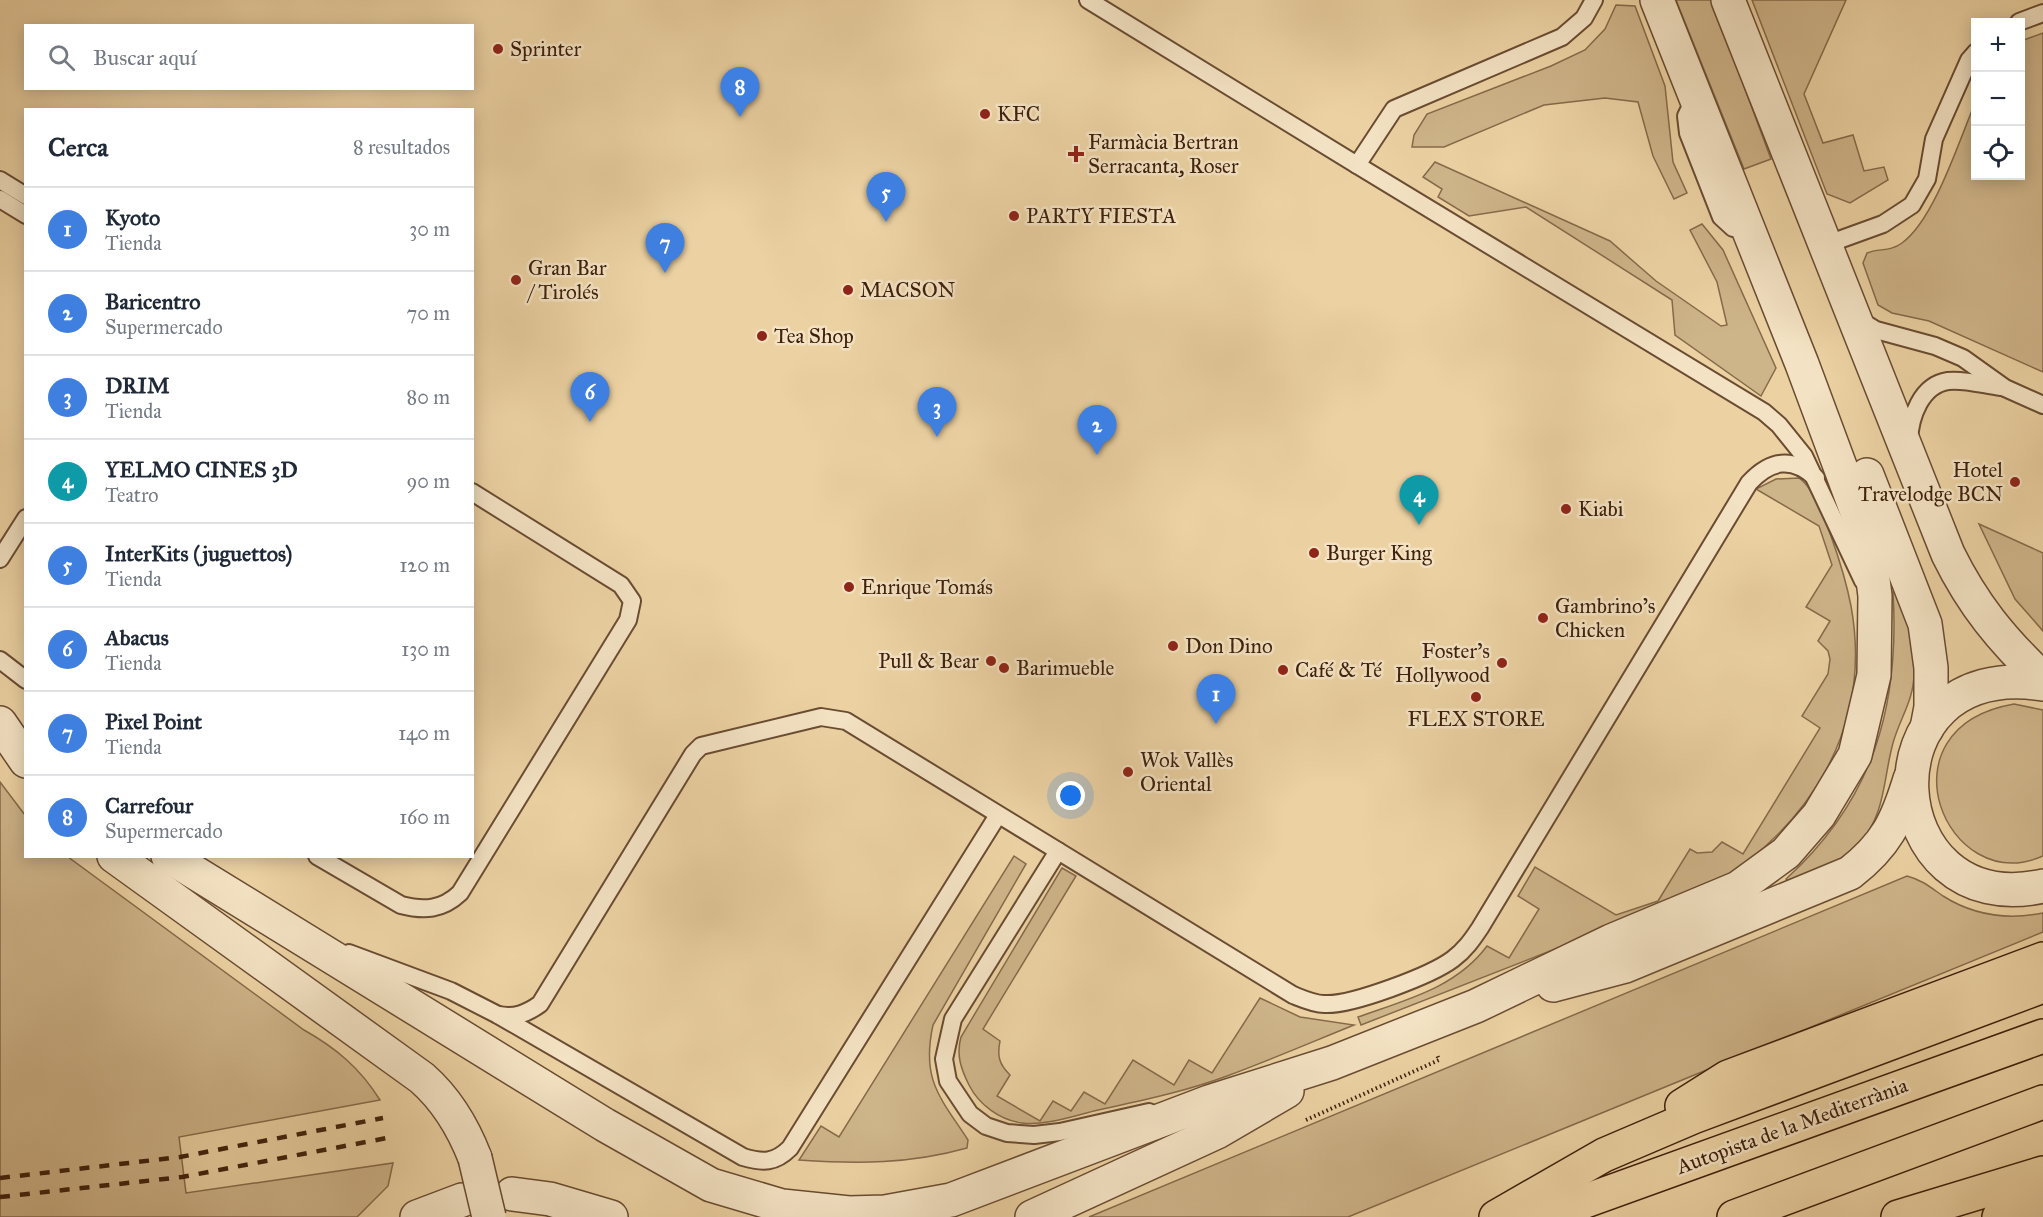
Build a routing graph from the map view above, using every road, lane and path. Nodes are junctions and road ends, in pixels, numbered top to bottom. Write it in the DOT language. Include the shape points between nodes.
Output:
graph roads {
  1 [pos="1088,0"];
  2 [pos="1593,0"];
  3 [pos="1657,0"];
  4 [pos="1728,0"];
  5 [pos="2043,13"];
  6 [pos="2025,20"];
  7 [pos="1971,58"];
  8 [pos="1357,165"];
  9 [pos="0,180"];
  10 [pos="24,195"];
  11 [pos="0,199"];
  12 [pos="24,214"];
  13 [pos="1825,245"];
  14 [pos="1770,284"];
  15 [pos="1853,314"];
  16 [pos="2005,388"];
  17 [pos="2043,405"];
  18 [pos="1910,457"];
  19 [pos="1816,478"];
  20 [pos="474,493"];
  21 [pos="24,521"];
  22 [pos="0,559"];
  23 [pos="1876,643"];
  24 [pos="0,660"];
  25 [pos="24,678"];
  26 [pos="2043,682"];
  27 [pos="0,723"];
  28 [pos="1927,728"];
  29 [pos="24,751"];
  30 [pos="24,758"];
  31 [pos="1910,779"];
  32 [pos="998,814"];
  33 [pos="1058,851"];
  34 [pos="117,858"];
  35 [pos="171,858"];
  36 [pos="320,858"];
  37 [pos="2043,886"];
  38 [pos="284,927"];
  39 [pos="2043,959"];
  40 [pos="2043,986"];
  41 [pos="1476,1006"];
  42 [pos="498,1015"];
  43 [pos="2043,1036"];
  44 [pos="1332,1064"];
  45 [pos="1209,1102"];
  46 [pos="2043,1102"];
  47 [pos="1604,1155"];
  48 [pos="2043,1173"];
  49 [pos="462,1200"];
  50 [pos="501,1206"];
  51 [pos="2043,1206"];
  52 [pos="417,1217"];
  53 [pos="611,1217"];
  54 [pos="1032,1217"];
  55 [pos="1496,1217"];
  56 [pos="1542,1217"];
  57 [pos="1734,1217"];
  58 [pos="1898,1217"];
  59 [pos="1999,1217"];
  1 -- 8 [label="lane"];
  2 -- 8 [label="lane" via="1584,18 1562,37 1394,109"];
  3 -- 14 [label="street"];
  4 -- 13 [label="street"];
  5 -- 6 [label="lane"];
  7 -- 13 [label="lane" via="1934,139 1927,178 1912,205 1883,224"];
  8 -- 19 [label="lane" via="1764,412 1779,424"];
  9 -- 10 [label="lane"];
  11 -- 12 [label="lane"];
  13 -- 15 [label="street"];
  14 -- 23 [label="street" via="1860,520 1870,554"];
  14 -- 28 [label="street" via="1827,373 1925,624 1931,668"];
  15 -- 16 [label="lane" via="1876,330 1963,358"];
  15 -- 18 [label="street"];
  16 -- 17 [label="lane"];
  16 -- 18 [label="lane" via="1948,381 1936,385 1915,411 1908,438"];
  18 -- 26 [label="street" via="1960,579 1980,612"];
  19 -- 23 [label="lane" via="1860,574 1870,602"];
  19 -- 33 [label="lane" via="1806,468 1784,463 1770,466 1749,483 1480,928 1452,960 1364,998 1323,1004 1293,995"];
  20 -- 36 [label="lane" via="621,585 632,601 628,620 460,893 448,904 417,909 401,905"];
  21 -- 22 [label="lane"];
  23 -- 41 [label="street" via="1870,696 1855,755 1819,815 1786,853 1738,888 1611,941"];
  24 -- 25 [label="lane"];
  26 -- 28 [label="street" via="2014,679 1980,686 1950,702"];
  27 -- 29 [label="street"];
  27 -- 30 [label="street"];
  28 -- 31 [label="street" via="1915,752"];
  31 -- 37 [label="street" via="1914,814 1929,846 1954,871 1986,887 2021,891"];
  31 -- 41 [label="street" via="1886,837 1873,855 1850,873 1625,966"];
  32 -- 33 [label="lane"];
  32 -- 42 [label="lane" via="846,721 821,717 701,746 540,1004 521,1015"];
  32 -- 42 [label="lane" via="790,1148 774,1160 743,1156"];
  33 -- 45 [label="lane" via="953,1019 944,1059 948,1081 959,1101 986,1125 1034,1135"];
  34 -- 50 [label="street, bridge" via="436,1090 455,1115"];
  35 -- 38 [label="street"];
  38 -- 42 [label="lane" via="399,970"];
  38 -- 45 [label="street" via="605,1125 711,1185 782,1206 849,1213 885,1212 951,1200"];
  39 -- 47 [label="highway" via="1728,1077"];
  40 -- 47 [label="highway" via="1693,1117"];
  41 -- 44 [label="street"];
  43 -- 56 [label="highway, Autopista de la Mediterrània"];
  44 -- 45 [label="street"];
  44 -- 54 [label="street" via="1217,1132"];
  46 -- 57 [label="highway"];
  47 -- 55 [label="highway"];
  48 -- 58 [label="highway"];
  49 -- 52 [label="street"];
  50 -- 53 [label="street" via="550,1199"];
  51 -- 59 [label="highway"];
}
